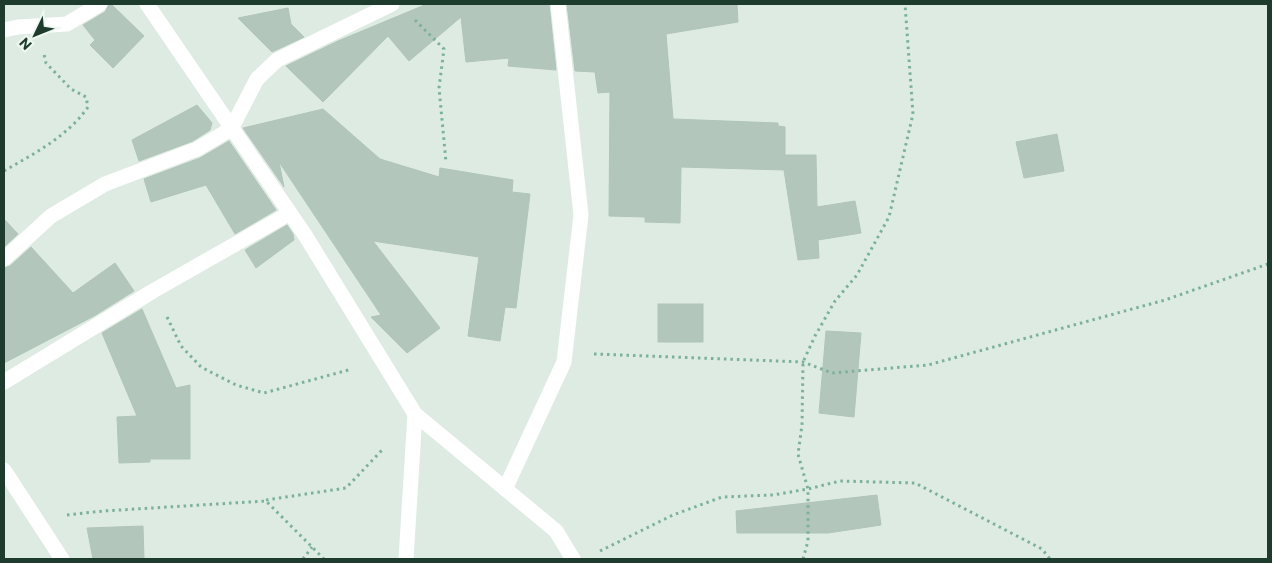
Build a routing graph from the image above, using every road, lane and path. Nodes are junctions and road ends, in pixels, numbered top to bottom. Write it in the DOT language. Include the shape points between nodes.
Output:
graph roads {
  1 [pos="100,4"];
  2 [pos="147,4"];
  3 [pos="392,4"];
  4 [pos="558,4"];
  5 [pos="906,4"];
  6 [pos="411,17"];
  7 [pos="67,24"];
  8 [pos="4,30"];
  9 [pos="232,129"];
  10 [pos="446,162"];
  11 [pos="4,172"];
  12 [pos="290,213"];
  13 [pos="4,259"];
  14 [pos="1268,264"];
  15 [pos="154,291"];
  16 [pos="382,360"];
  17 [pos="564,362"];
  18 [pos="802,362"];
  19 [pos="4,382"];
  20 [pos="415,414"];
  21 [pos="4,470"];
  22 [pos="505,488"];
  23 [pos="808,489"];
  24 [pos="266,500"];
  25 [pos="35,518"];
  26 [pos="312,547"];
  27 [pos="593,555"];
  28 [pos="62,559"];
  29 [pos="303,559"];
  30 [pos="324,559"];
  31 [pos="406,559"];
  32 [pos="573,559"];
  33 [pos="803,559"];
  34 [pos="1050,559"];
  1 -- 7 [label="street"];
  2 -- 9 [label="street"];
  3 -- 9 [label="street" via="277,60 257,78"];
  4 -- 17 [label="street" via="581,215"];
  5 -- 18 [label="path" via="913,114 889,217 857,275 835,301"];
  6 -- 10 [label="path" via="444,49 438,88"];
  7 -- 8 [label="street"];
  7 -- 11 [label="path" via="44,49 46,63 71,89 86,97 88,107 79,120 56,140"];
  9 -- 12 [label="street"];
  9 -- 13 [label="street" via="197,148 105,184 51,216"];
  12 -- 15 [label="street"];
  12 -- 16 [label="street"];
  14 -- 18 [label="path" via="1165,300 928,365 832,373"];
  15 -- 16 [label="path" via="181,346 201,367 236,385 264,393"];
  15 -- 19 [label="street"];
  16 -- 20 [label="street"];
  17 -- 18 [label="path" via="595,354"];
  17 -- 22 [label="street"];
  18 -- 23 [label="path" via="802,425 798,454"];
  20 -- 22 [label="street"];
  20 -- 24 [label="path" via="346,488"];
  20 -- 31 [label="street"];
  21 -- 25 [label="street"];
  22 -- 32 [label="street" via="556,531"];
  23 -- 27 [label="path" via="773,495 722,497 673,515"];
  23 -- 33 [label="path" via="808,541"];
  23 -- 34 [label="path" via="840,481 915,483 1042,549"];
  24 -- 25 [label="path"];
  24 -- 26 [label="path"];
  25 -- 28 [label="street"];
  26 -- 29 [label="path"];
  26 -- 30 [label="path"];
}
